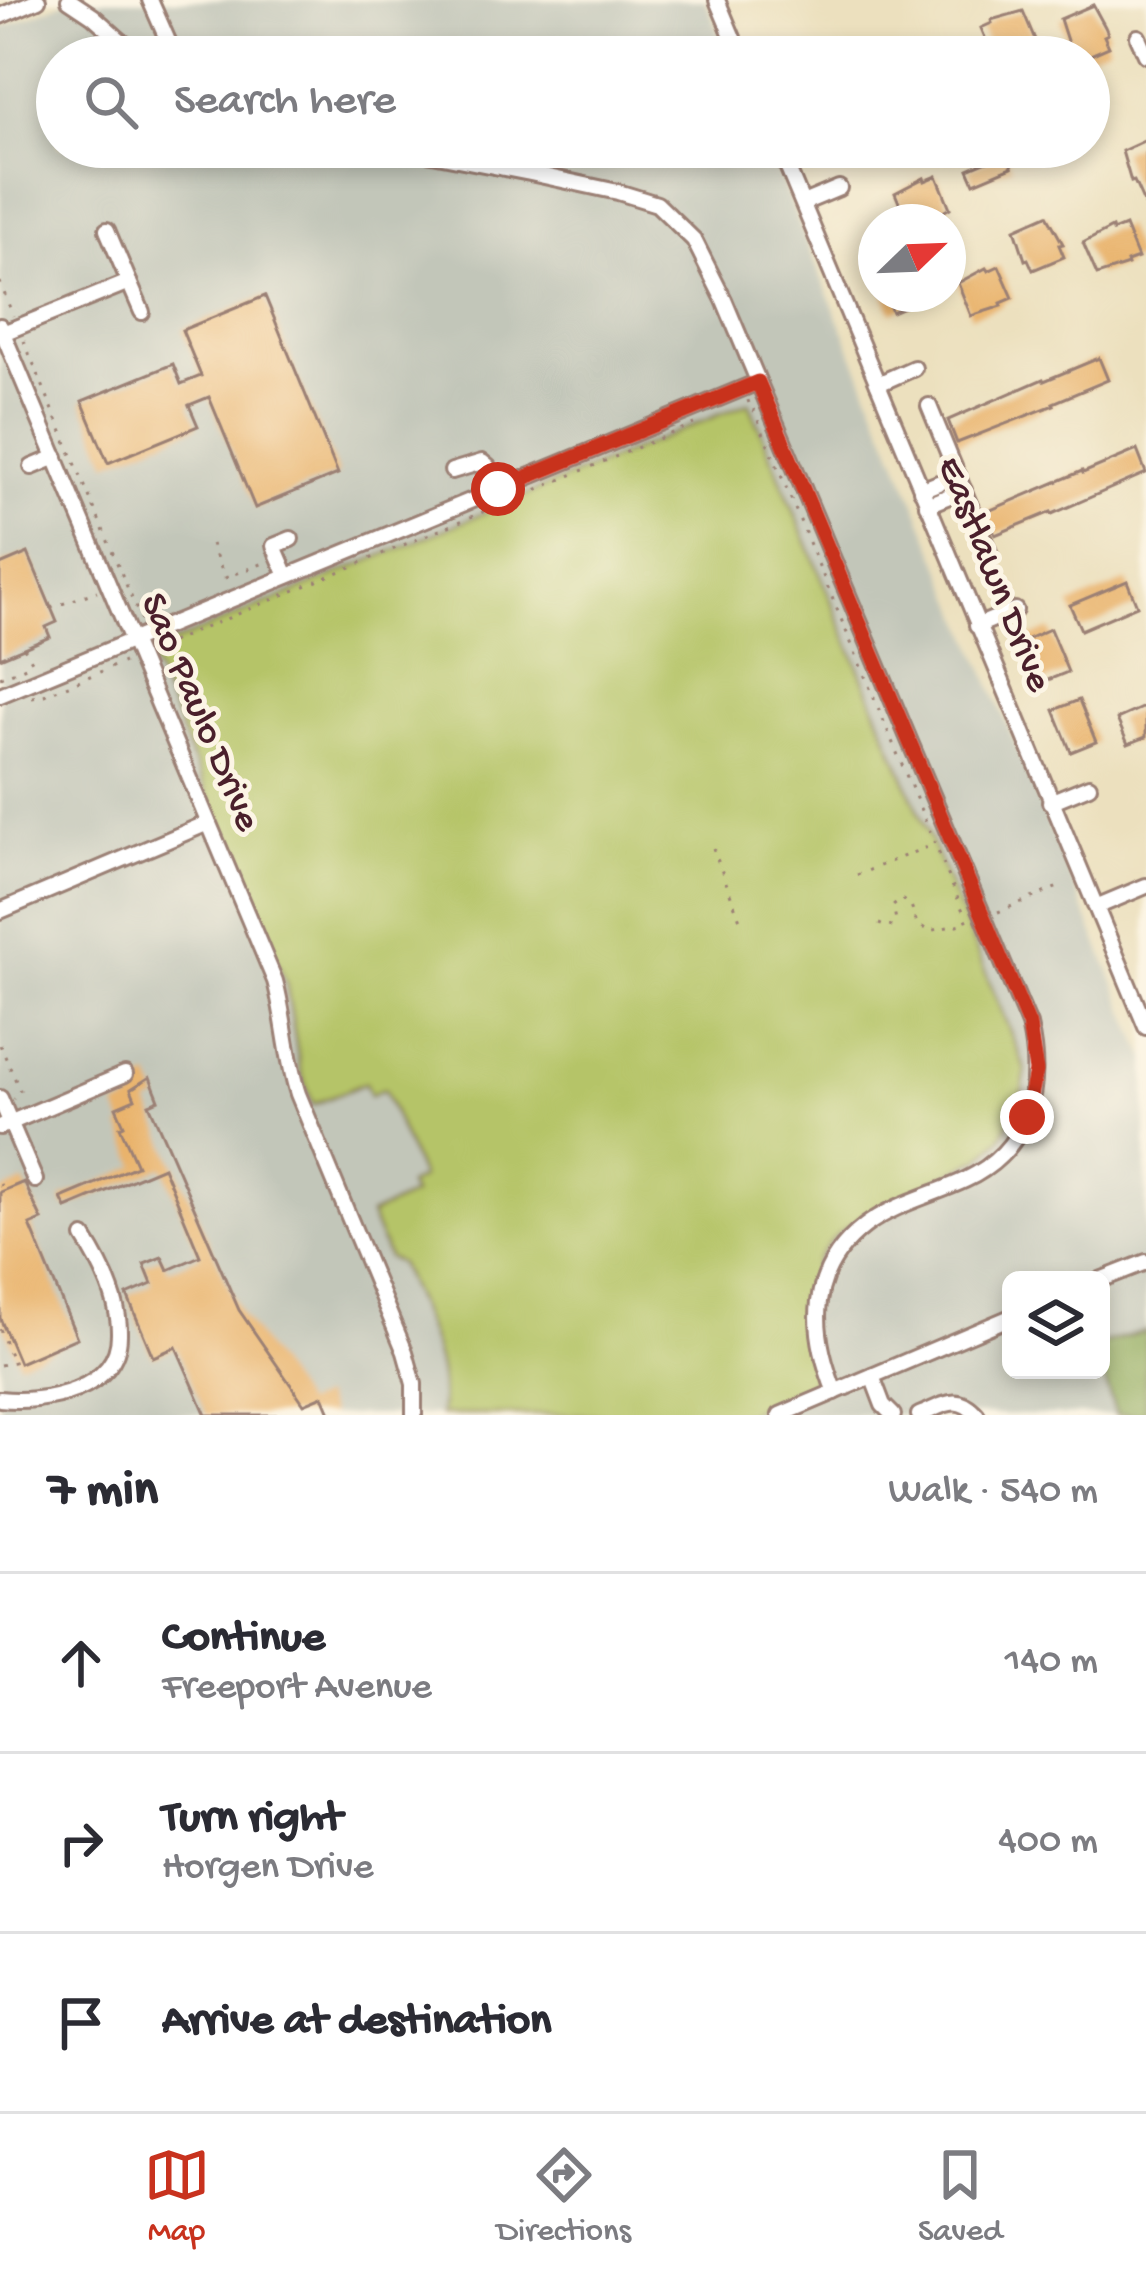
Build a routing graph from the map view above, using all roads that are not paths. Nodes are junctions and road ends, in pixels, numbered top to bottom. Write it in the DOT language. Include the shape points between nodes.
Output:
graph roads {
  1 [pos="38,0"];
  2 [pos="69,0"];
  3 [pos="150,0"];
  4 [pos="717,0"];
  5 [pos="0,16"];
  6 [pos="115,36"];
  7 [pos="166,36"];
  8 [pos="732,36"];
  9 [pos="1138,38"];
  10 [pos="1143,59"];
  11 [pos="502,168"];
  12 [pos="788,168"];
  13 [pos="839,188"];
  14 [pos="803,203"];
  15 [pos="107,230"];
  16 [pos="129,282"];
  17 [pos="142,312"];
  18 [pos="7,328"];
  19 [pos="914,368"];
  20 [pos="758,382"];
  21 [pos="878,384"];
  22 [pos="929,406"];
  23 [pos="56,458"];
  24 [pos="32,467"];
  25 [pos="452,471"];
  26 [pos="958,475"];
  27 [pos="498,489"];
  28 [pos="964,490"];
  29 [pos="924,497"];
  30 [pos="292,539"];
  31 [pos="992,557"];
  32 [pos="287,576"];
  33 [pos="1016,610"];
  34 [pos="977,626"];
  35 [pos="140,637"];
  36 [pos="0,695"];
  37 [pos="1089,786"];
  38 [pos="1050,802"];
  39 [pos="208,823"];
  40 [pos="1146,886"];
  41 [pos="1096,907"];
  42 [pos="0,910"];
  43 [pos="1146,1027"];
  44 [pos="124,1074"];
  45 [pos="0,1098"];
  46 [pos="5,1125"];
  47 [pos="35,1180"];
  48 [pos="84,1237"];
  49 [pos="1146,1262"];
  50 [pos="1110,1276"];
  51 [pos="1002,1320"];
  52 [pos="872,1376"];
  53 [pos="835,1391"];
  54 [pos="0,1399"];
  55 [pos="414,1415"];
  56 [pos="780,1415"];
  57 [pos="893,1415"];
  58 [pos="919,1415"];
  59 [pos="977,1415"];
  1 -- 5 [label="street"];
  2 -- 6 [label="street"];
  3 -- 7 [label="street"];
  4 -- 8 [label="street"];
  9 -- 10 [label="street"];
  11 -- 20 [label="street" via="657,204 694,240"];
  12 -- 14 [label="street, Eastlawn Drive"];
  13 -- 14 [label="street"];
  14 -- 21 [label="street, Eastlawn Drive"];
  15 -- 16 [label="street"];
  16 -- 17 [label="street"];
  16 -- 18 [label="street"];
  18 -- 23 [label="street, Sao Paulo Drive"];
  19 -- 21 [label="street"];
  20 -- 27 [label="street"];
  20 -- 53 [label="street" via="1029,1025 1036,1071 1027,1117 1005,1151 971,1178 865,1226 831,1266 818,1299 817,1334"];
  21 -- 29 [label="street, Eastlawn Drive"];
  22 -- 26 [label="street"];
  23 -- 24 [label="street"];
  23 -- 35 [label="street, Sao Paulo Drive"];
  25 -- 27 [label="street" via="482,462"];
  26 -- 28 [label="street"];
  26 -- 29 [label="street"];
  27 -- 32 [label="street"];
  28 -- 29 [label="street"];
  28 -- 31 [label="street"];
  29 -- 34 [label="street, Eastlawn Drive"];
  30 -- 32 [label="street" via="274,546"];
  32 -- 35 [label="street"];
  33 -- 34 [label="street"];
  34 -- 38 [label="street, Eastlawn Drive"];
  35 -- 36 [label="street"];
  35 -- 39 [label="street, Sao Paulo Drive" via="139,655"];
  37 -- 38 [label="street"];
  38 -- 41 [label="street, Eastlawn Drive"];
  39 -- 42 [label="street"];
  39 -- 55 [label="street, Sao Paulo Drive" via="275,981 287,1057 313,1132 405,1352"];
  40 -- 41 [label="street"];
  41 -- 43 [label="street, Eastlawn Drive"];
  44 -- 46 [label="street"];
  45 -- 46 [label="street"];
  46 -- 47 [label="street"];
  48 -- 54 [label="street" via="116,1310 116,1351 104,1372 81,1387"];
  49 -- 50 [label="street"];
  51 -- 52 [label="street"];
  52 -- 53 [label="street"];
  52 -- 57 [label="street"];
  53 -- 56 [label="street"];
  58 -- 59 [label="street" via="957,1401"];
}
